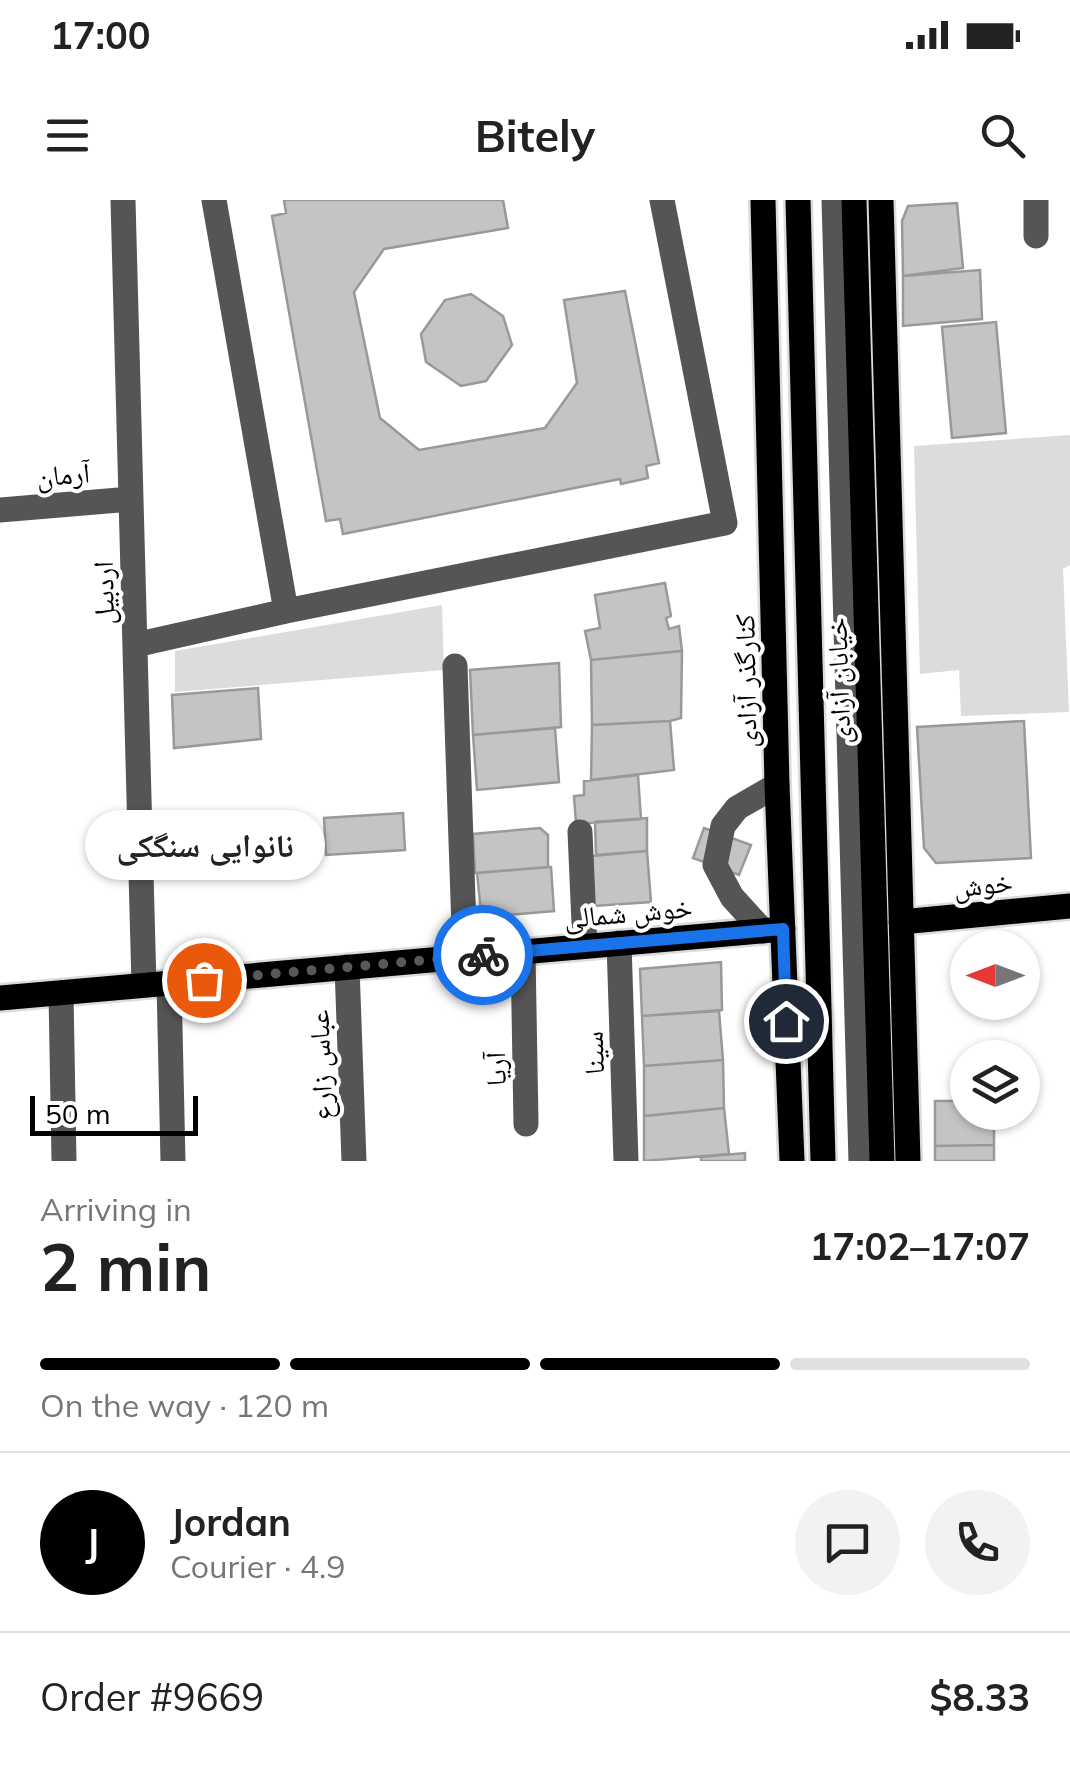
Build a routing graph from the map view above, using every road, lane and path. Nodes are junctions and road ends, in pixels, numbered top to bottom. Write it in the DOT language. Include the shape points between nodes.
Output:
graph roads {
  1 [pos="123,200"];
  2 [pos="662,200"];
  3 [pos="763,200"];
  4 [pos="798,200"];
  5 [pos="822,200"];
  6 [pos="834,200"];
  7 [pos="854,200"];
  8 [pos="881,200"];
  9 [pos="1036,200"];
  10 [pos="216,202"];
  11 [pos="1036,236"];
  12 [pos="131,499"];
  13 [pos="0,510"];
  14 [pos="286,610"];
  15 [pos="134,645"];
  16 [pos="455,666"];
  17 [pos="778,786"];
  18 [pos="580,832"];
  19 [pos="1070,906"];
  20 [pos="901,922"];
  21 [pos="773,930"];
  22 [pos="619,943"];
  23 [pos="586,946"];
  24 [pos="523,952"];
  25 [pos="465,957"];
  26 [pos="347,967"];
  27 [pos="158,984"];
  28 [pos="61,992"];
  29 [pos="0,998"];
  30 [pos="526,1124"];
  31 [pos="64,1161"];
  32 [pos="174,1161"];
  33 [pos="354,1161"];
  34 [pos="626,1161"];
  35 [pos="792,1161"];
  36 [pos="823,1161"];
  37 [pos="846,1161"];
  38 [pos="861,1161"];
  39 [pos="882,1161"];
  40 [pos="908,1161"];
  1 -- 12 [label="street, اردبیل"];
  2 -- 14 [label="street" via="725,523"];
  3 -- 17 [label="main road, کنارگذر آزادی"];
  4 -- 36 [label="main road, خیابان آزادی"];
  5 -- 37 [label="street"];
  6 -- 38 [label="street"];
  7 -- 39 [label="main road, خیابان آزادی"];
  8 -- 20 [label="main road"];
  9 -- 11 [label="street"];
  10 -- 14 [label="street"];
  12 -- 13 [label="street, آرمان"];
  12 -- 15 [label="street, اردبیل"];
  14 -- 15 [label="street"];
  15 -- 27 [label="street, اردبیل"];
  16 -- 25 [label="street"];
  17 -- 21 [label="main road, کنارگذر آزادی"];
  17 -- 21 [label="street" via="737,808 722,826 715,864 732,897"];
  18 -- 23 [label="street"];
  19 -- 20 [label="main road, خوش"];
  20 -- 40 [label="main road"];
  21 -- 22 [label="main road, خوش شمالی"];
  21 -- 35 [label="main road, کنارگذر آزادی"];
  22 -- 23 [label="main road, خوش شمالی"];
  22 -- 34 [label="street, سینا"];
  23 -- 24 [label="main road, خوش شمالی"];
  24 -- 25 [label="main road, خوش شمالی"];
  24 -- 30 [label="street, آریا"];
  25 -- 26 [label="main road, خوش شمالی"];
  26 -- 27 [label="main road, خوش شمالی"];
  26 -- 33 [label="street, عباس زارع"];
  27 -- 28 [label="main road, خوش شمالی"];
  27 -- 32 [label="street, اردبیل"];
  28 -- 29 [label="main road, خوش شمالی"];
  28 -- 31 [label="street"];
}
